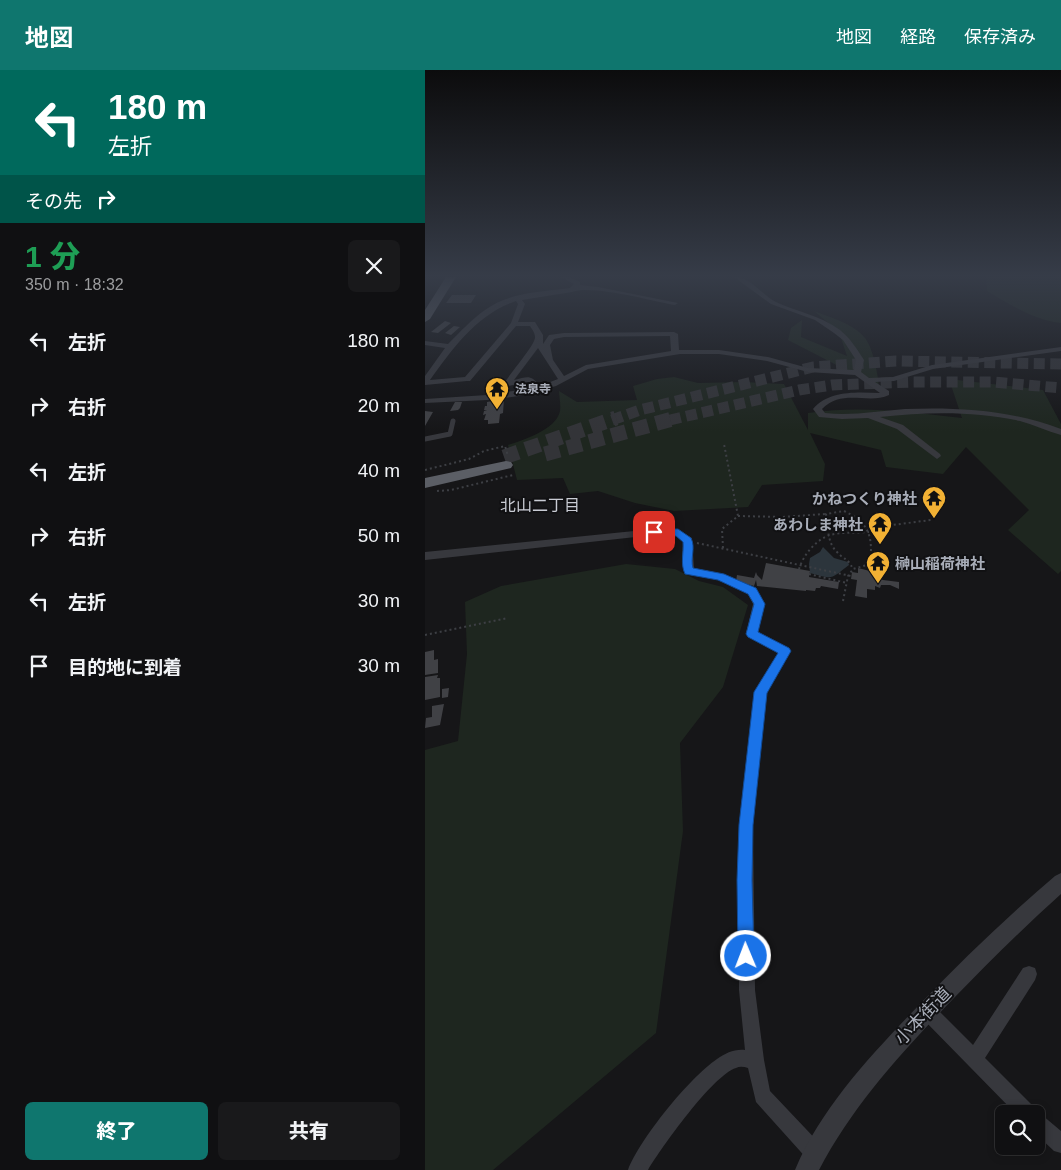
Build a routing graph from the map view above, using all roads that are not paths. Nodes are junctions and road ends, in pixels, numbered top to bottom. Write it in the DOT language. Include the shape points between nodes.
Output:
graph roads {
  1 [pos="469,328"];
  2 [pos="510,328"];
  3 [pos="535,328"];
  4 [pos="833,328"];
  5 [pos="425,343"];
  6 [pos="538,343"];
  7 [pos="450,346"];
  8 [pos="1061,349"];
  9 [pos="675,353"];
  10 [pos="549,360"];
  11 [pos="857,373"];
  12 [pos="563,379"];
  13 [pos="867,380"];
  14 [pos="425,383"];
  15 [pos="538,389"];
  16 [pos="425,401"];
  17 [pos="867,414"];
  18 [pos="453,421"];
  19 [pos="1061,432"];
  20 [pos="425,439"];
  21 [pos="937,456"];
  22 [pos="425,475"];
  23 [pos="429,487"];
  24 [pos="425,556"];
  25 [pos="1061,882"];
  26 [pos="1029,974"];
  27 [pos="927,1011"];
  28 [pos="974,1059"];
  29 [pos="755,1060"];
  30 [pos="1020,1105"];
  31 [pos="1045,1129"];
  32 [pos="1061,1144"];
  33 [pos="810,1166"];
  34 [pos="637,1170"];
  1 -- 7 [label="street"];
  2 -- 14 [label="street" via="467,379"];
  3 -- 6 [label="street" via="539,335"];
  4 -- 11 [label="street" via="846,339 860,360"];
  5 -- 7 [label="street"];
  6 -- 10 [label="street"];
  6 -- 15 [label="street" via="508,384 530,379"];
  7 -- 14 [label="street"];
  8 -- 13 [label="street" via="931,367 894,379"];
  9 -- 10 [label="street" via="674,334 564,334 552,337 546,345"];
  9 -- 11 [label="street" via="727,352 808,370"];
  9 -- 12 [label="street" via="586,367"];
  10 -- 12 [label="street"];
  11 -- 13 [label="street"];
  12 -- 15 [label="street"];
  13 -- 17 [label="street" via="887,393 843,397 822,403 817,409 828,416"];
  15 -- 16 [label="street"];
  17 -- 19 [label="street" via="923,411 989,414 1026,419"];
  17 -- 21 [label="street" via="900,427"];
  18 -- 20 [label="lane" via="451,434"];
  22 -- 23 [label="highway" via="507,460"];
  24 -- 29 [label="street" via="654,532 678,533 688,540 689,571 720,577 752,591 759,604 752,634 785,651 760,692 746,825 747,990"];
  25 -- 27 [label="street, 小本街道"];
  26 -- 28 [label="street"];
  27 -- 28 [label="street"];
  27 -- 33 [label="street, 小本街道" via="856,1090"];
  28 -- 30 [label="street"];
  29 -- 33 [label="street" via="762,1096"];
  29 -- 34 [label="street" via="734,1058 713,1074 665,1128"];
  31 -- 32 [label="street"];
}
